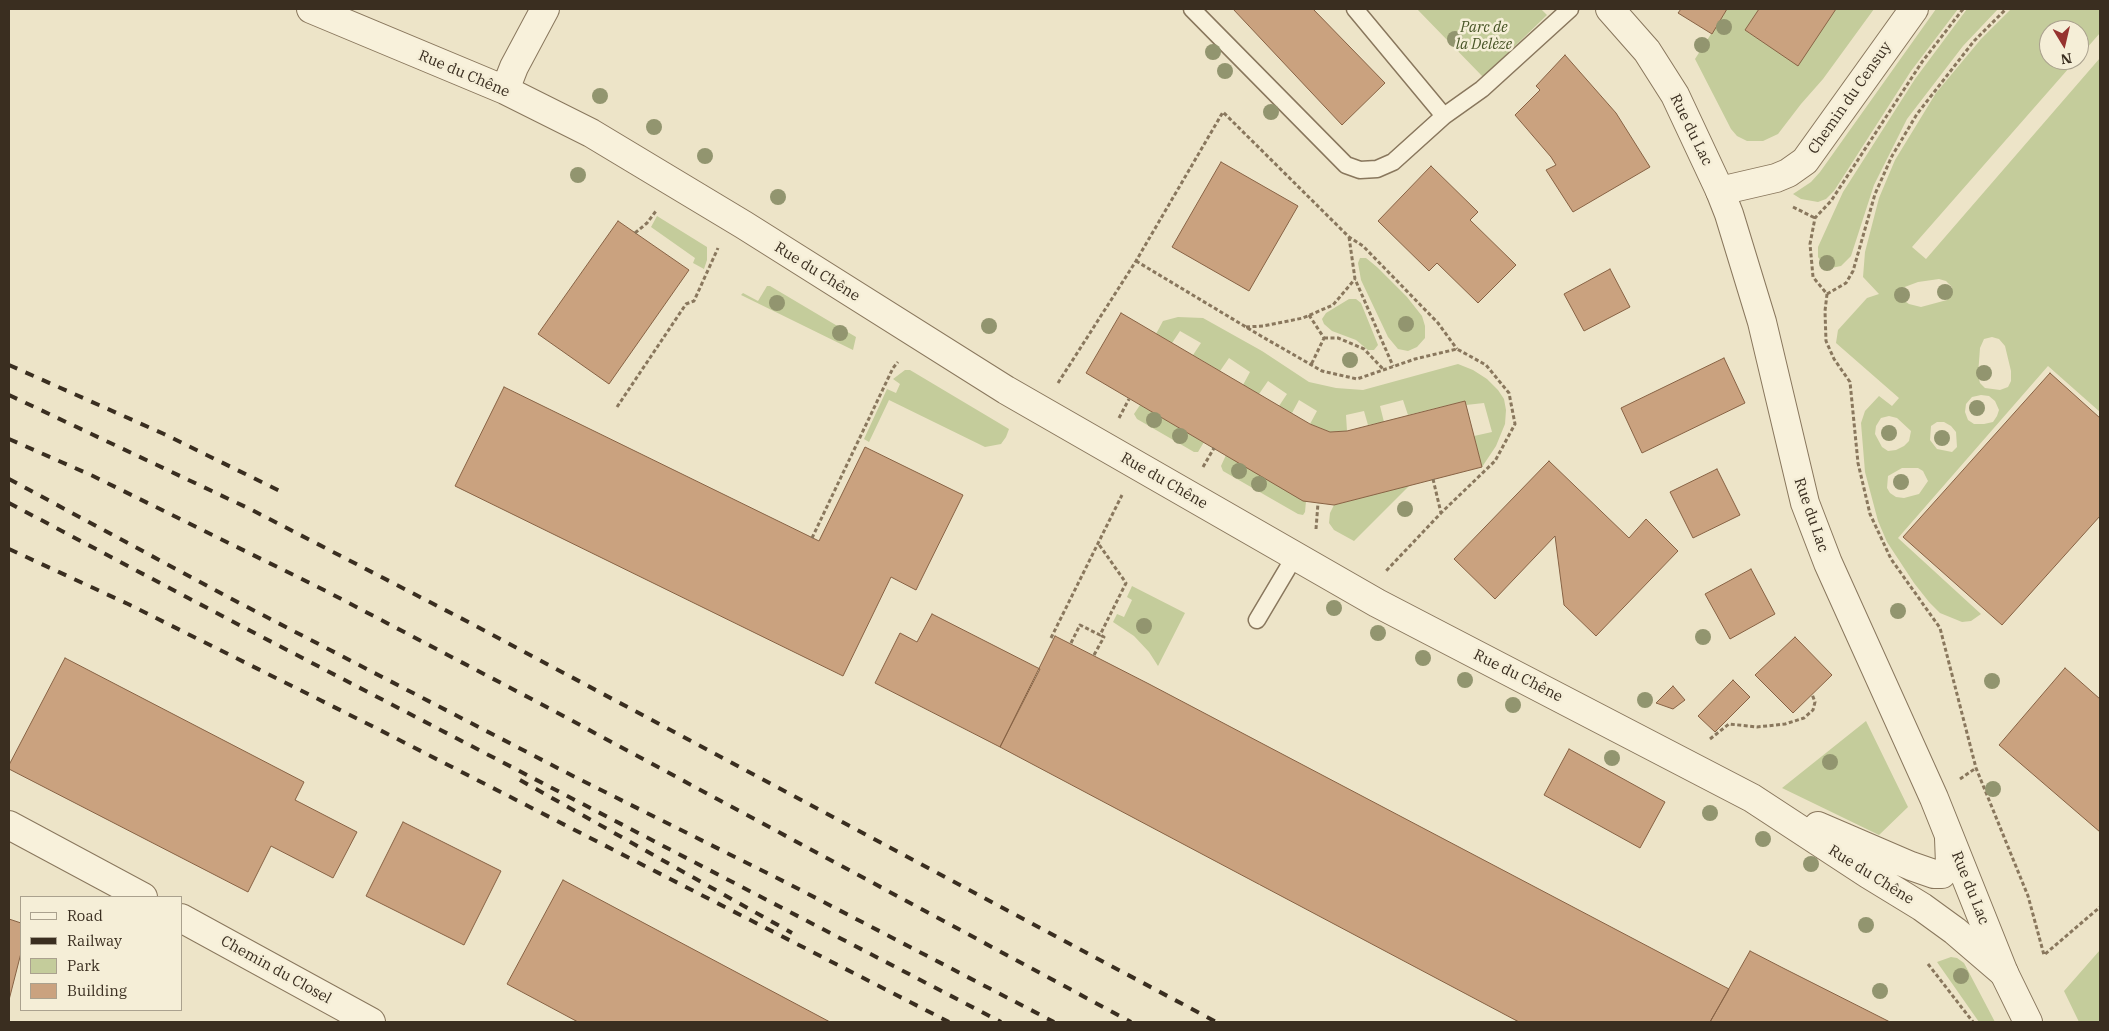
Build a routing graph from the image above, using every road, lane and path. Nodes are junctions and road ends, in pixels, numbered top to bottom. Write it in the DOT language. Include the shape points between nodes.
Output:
graph roads {
  1 [pos="311,9"];
  2 [pos="545,9"];
  3 [pos="1192,9"];
  4 [pos="1354,9"];
  5 [pos="1570,9"];
  6 [pos="1610,9"];
  7 [pos="1914,9"];
  8 [pos="1963,9"];
  9 [pos="2006,9"];
  10 [pos="505,90"];
  11 [pos="1444,116"];
  12 [pos="1720,191"];
  13 [pos="1792,206"];
  14 [pos="656,210"];
  15 [pos="1815,218"];
  16 [pos="636,233"];
  17 [pos="1349,236"];
  18 [pos="718,248"];
  19 [pos="1136,261"];
  20 [pos="1355,279"];
  21 [pos="1827,294"];
  22 [pos="1309,315"];
  23 [pos="1245,327"];
  24 [pos="1324,338"];
  25 [pos="1458,349"];
  26 [pos="900,359"];
  27 [pos="1311,365"];
  28 [pos="1394,366"];
  29 [pos="1384,370"];
  30 [pos="1129,398"];
  31 [pos="616,407"];
  32 [pos="1040,410"];
  33 [pos="1116,422"];
  34 [pos="1214,448"];
  35 [pos="1199,473"];
  36 [pos="1433,480"];
  37 [pos="1123,492"];
  38 [pos="1318,502"];
  39 [pos="1441,514"];
  40 [pos="1315,535"];
  41 [pos="812,538"];
  42 [pos="1098,542"];
  43 [pos="1294,556"];
  44 [pos="1383,574"];
  45 [pos="1257,620"];
  46 [pos="1100,635"];
  47 [pos="1051,638"];
  48 [pos="1071,643"];
  49 [pos="1094,655"];
  50 [pos="1812,694"];
  51 [pos="1709,740"];
  52 [pos="1976,768"];
  53 [pos="1957,782"];
  54 [pos="1752,798"];
  55 [pos="9,825"];
  56 [pos="1950,838"];
  57 [pos="141,896"];
  58 [pos="2100,907"];
  59 [pos="182,919"];
  60 [pos="1928,964"];
  61 [pos="2004,973"];
  62 [pos="372,1022"];
  63 [pos="1972,1022"];
  64 [pos="2028,1022"];
  1 -- 10 [label="street, Rue du Chêne"];
  2 -- 10 [label="street"];
  3 -- 11 [label="lane" via="1346,165 1360,170 1376,170 1393,162"];
  4 -- 11 [label="lane"];
  5 -- 11 [label="lane" via="1482,89"];
  6 -- 12 [label="street, Rue du Lac" via="1647,51 1675,95"];
  7 -- 12 [label="street, Chemin du Censuy" via="1805,161 1776,178"];
  8 -- 15 [label="path" via="1922,62 1832,202"];
  9 -- 21 [label="path" via="1974,41 1917,114 1892,156 1875,194 1853,271 1846,283"];
  10 -- 32 [label="street, Rue du Chêne" via="591,133"];
  12 -- 56 [label="street, Rue du Lac" via="1762,322 1805,503 1828,563"];
  13 -- 15 [label="path"];
  14 -- 16 [label="path" via="648,224"];
  15 -- 21 [label="path" via="1810,244 1813,278"];
  17 -- 19 [label="path" via="1223,112"];
  17 -- 20 [label="path"];
  17 -- 25 [label="path" via="1370,253 1438,323"];
  18 -- 31 [label="path" via="694,301 686,304"];
  19 -- 23 [label="path"];
  19 -- 32 [label="path"];
  20 -- 22 [label="path" via="1332,306"];
  20 -- 28 [label="path"];
  21 -- 52 [label="path" via="1826,341 1850,382 1858,463 1870,514 1892,559 1940,628"];
  22 -- 23 [label="path"];
  22 -- 24 [label="path"];
  23 -- 27 [label="path"];
  24 -- 27 [label="path"];
  24 -- 29 [label="path" via="1338,338 1364,349"];
  25 -- 28 [label="path"];
  25 -- 39 [label="path" via="1486,365 1509,392 1515,424 1495,461"];
  26 -- 41 [label="path"];
  27 -- 29 [label="path" via="1322,371 1357,379"];
  28 -- 29 [label="path"];
  30 -- 33 [label="path"];
  32 -- 43 [label="street, Rue du Chêne"];
  34 -- 35 [label="path"];
  36 -- 39 [label="path"];
  37 -- 42 [label="path"];
  38 -- 40 [label="path"];
  39 -- 44 [label="path"];
  42 -- 46 [label="path" via="1126,583"];
  42 -- 47 [label="path"];
  43 -- 45 [label="lane"];
  43 -- 54 [label="street, Rue du Chêne" via="1377,603"];
  46 -- 48 [label="path" via="1080,625"];
  46 -- 49 [label="path" via="1104,637"];
  50 -- 51 [label="path" via="1815,702 1804,718 1757,727 1729,724"];
  52 -- 53 [label="path"];
  52 -- 58 [label="path" via="2028,896 2044,955"];
  54 -- 56 [label="street" via="1934,874 1942,874 1950,864"];
  54 -- 61 [label="street, Rue du Chêne" via="1922,907"];
  55 -- 57 [label="street"];
  56 -- 61 [label="street, Rue du Lac"];
  59 -- 62 [label="street, Chemin du Closel"];
  60 -- 63 [label="path"];
  61 -- 64 [label="street, Rue du Lac"];
}
